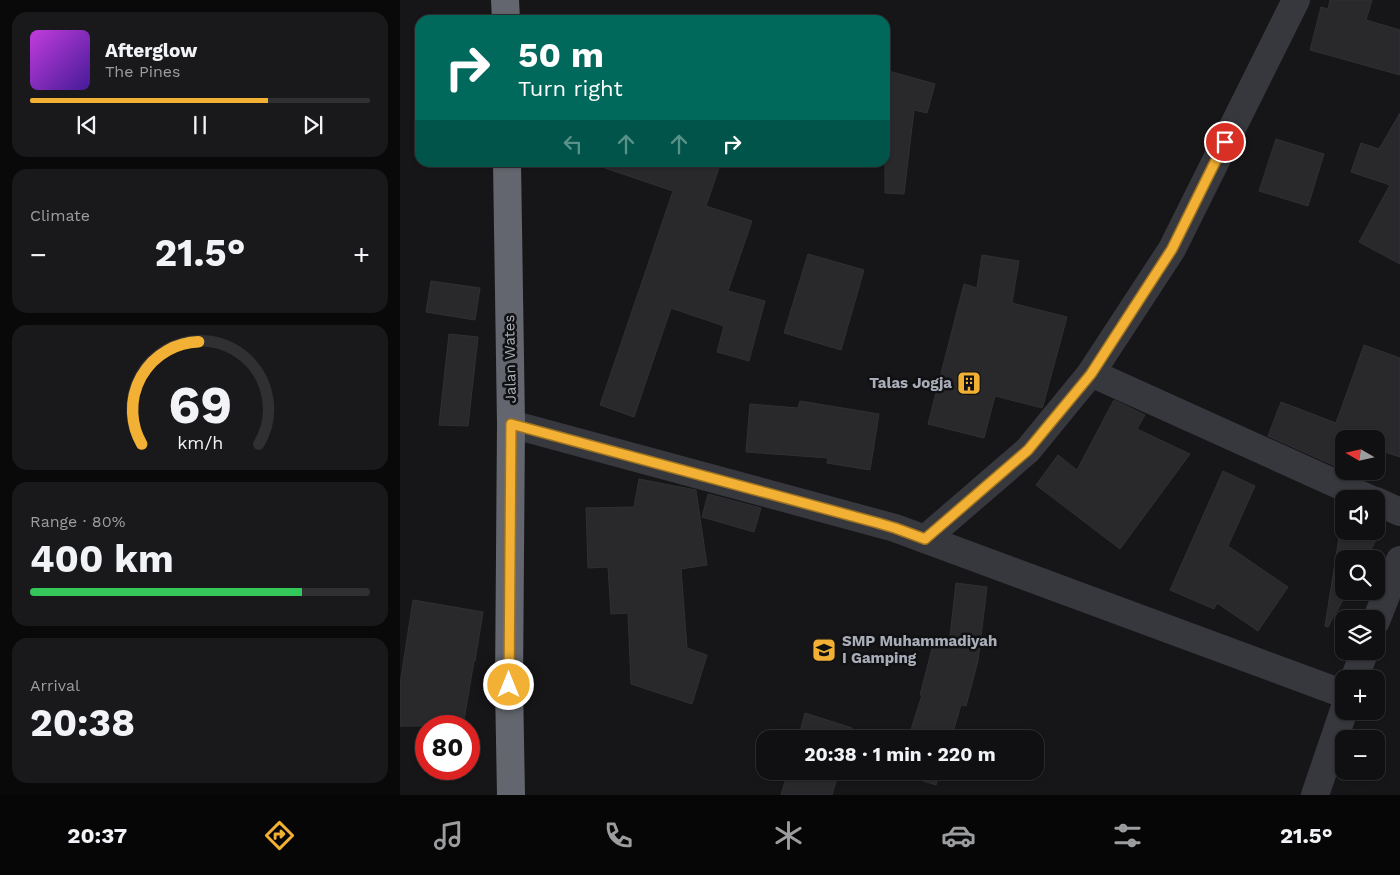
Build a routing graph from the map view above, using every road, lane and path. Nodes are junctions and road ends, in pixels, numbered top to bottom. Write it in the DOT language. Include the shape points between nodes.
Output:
graph roads {
  1 [pos="505,0"];
  2 [pos="1296,0"];
  3 [pos="506,15"];
  4 [pos="508,167"];
  5 [pos="1091,374"];
  6 [pos="511,424"];
  7 [pos="1350,490"];
  8 [pos="1385,505"];
  9 [pos="1400,512"];
  10 [pos="925,539"];
  11 [pos="1400,560"];
  12 [pos="1381,610"];
  13 [pos="1335,691"];
  14 [pos="1341,720"];
  15 [pos="511,795"];
  16 [pos="1315,795"];
  1 -- 3 [label="highway"];
  2 -- 5 [label="street" via="1172,249"];
  4 -- 6 [label="highway, Jalan Wates"];
  5 -- 7 [label="street"];
  5 -- 10 [label="street" via="1028,450"];
  6 -- 10 [label="street" via="877,522"];
  6 -- 15 [label="highway, Jalan Wates"];
  8 -- 9 [label="street"];
  10 -- 13 [label="street"];
  11 -- 12 [label="street"];
  14 -- 16 [label="street"];
}
